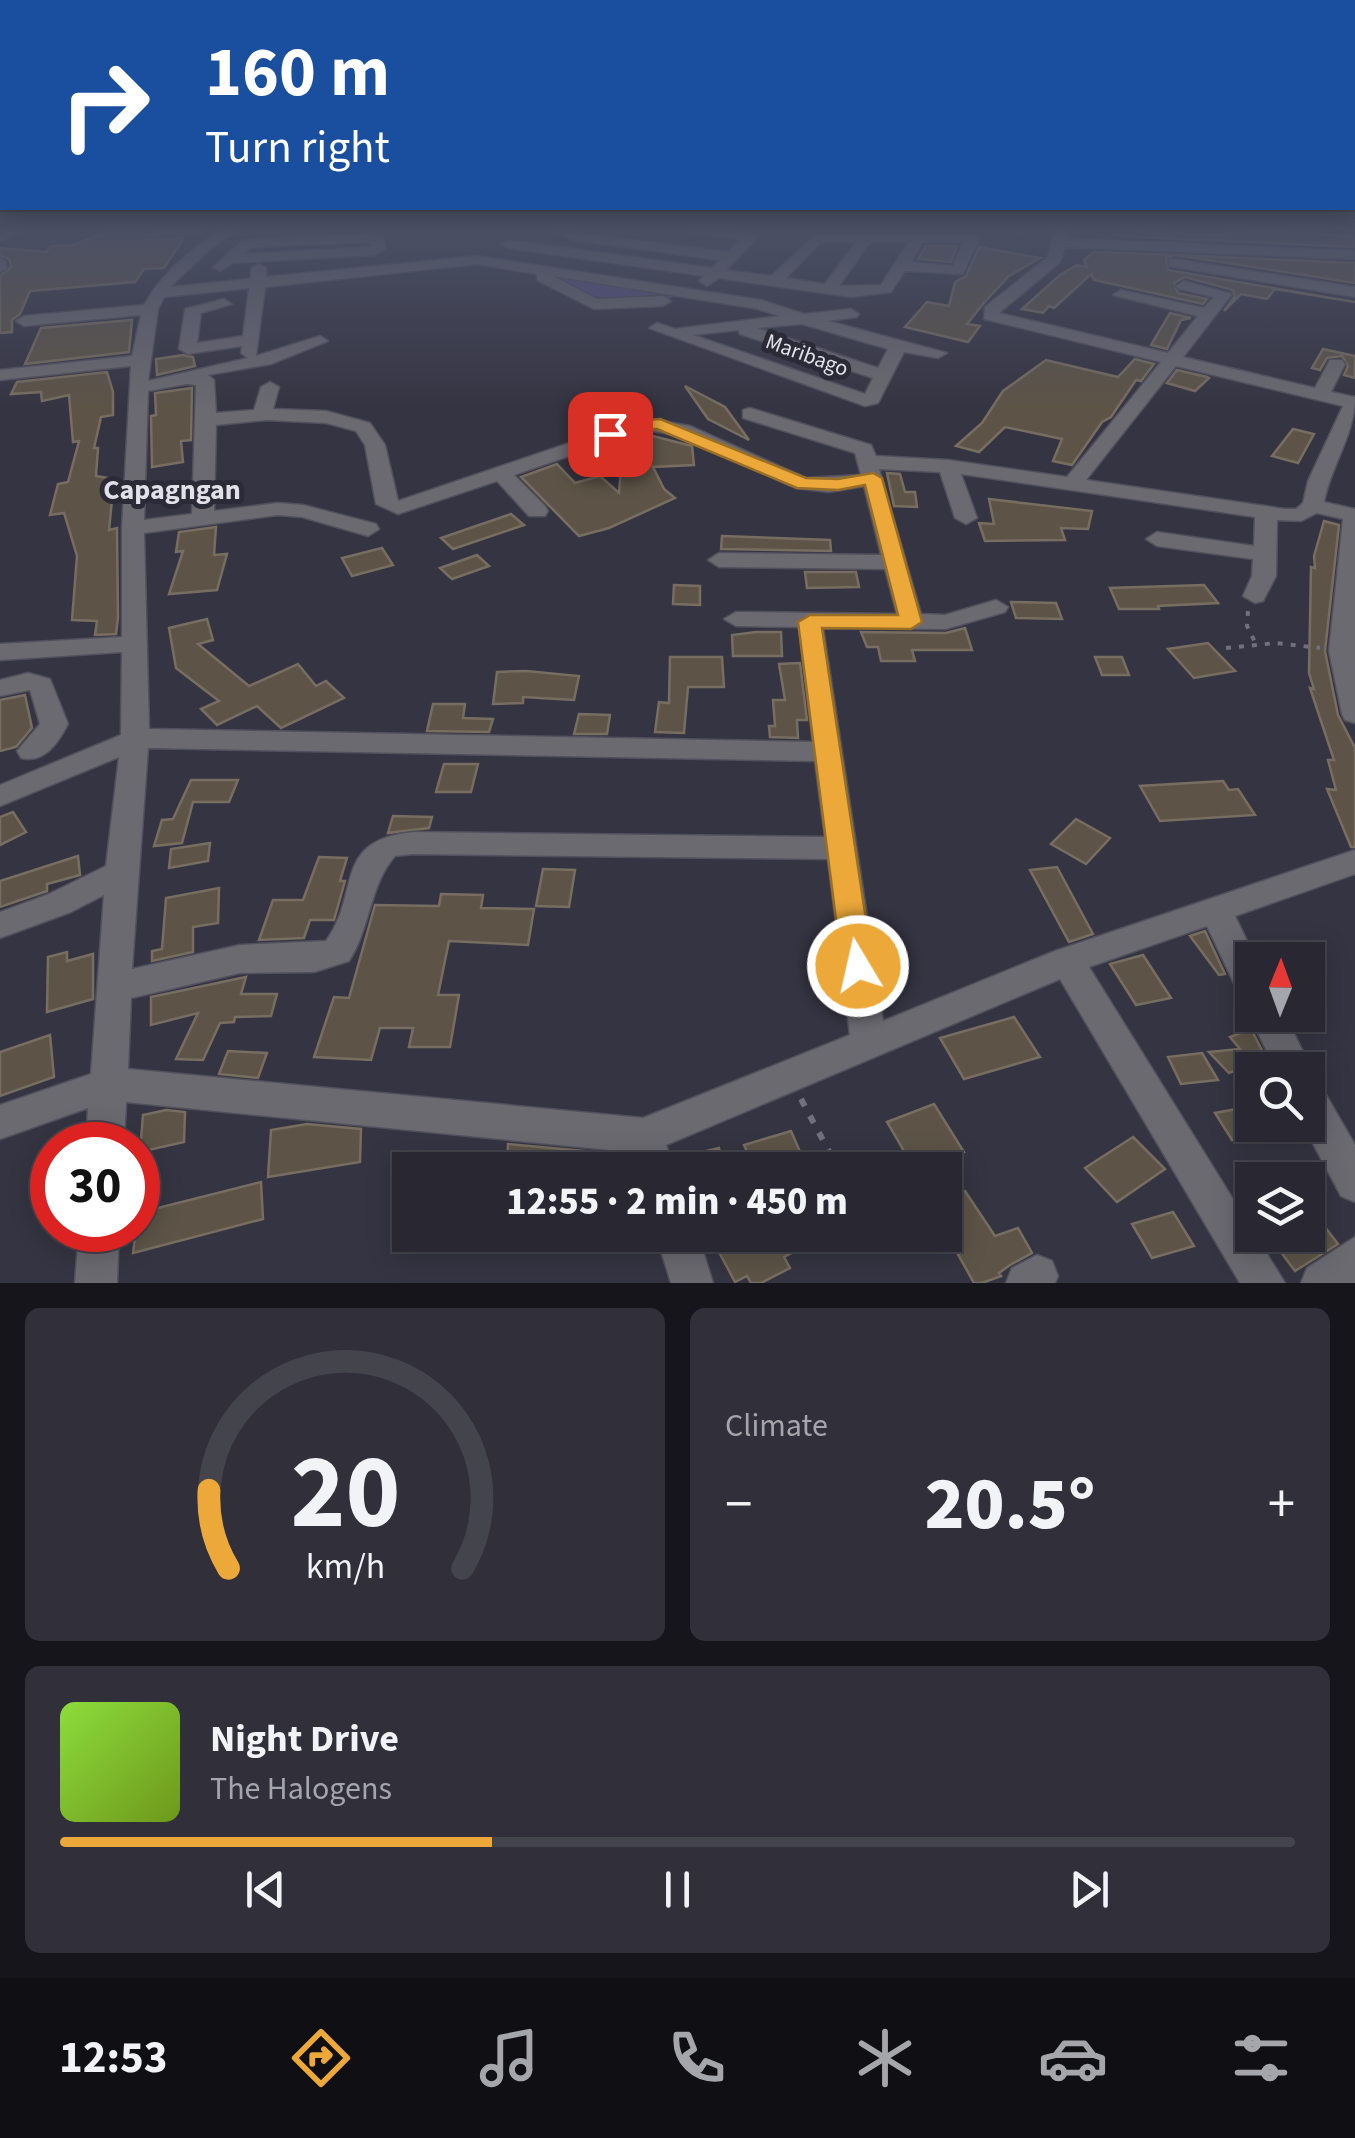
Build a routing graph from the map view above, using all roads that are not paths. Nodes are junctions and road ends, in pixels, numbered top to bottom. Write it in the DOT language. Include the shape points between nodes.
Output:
graph roads {
  1 [pos="162,290"];
  2 [pos="196,290"];
  3 [pos="244,290"];
  4 [pos="270,290"];
  5 [pos="657,290"];
  6 [pos="697,290"];
  7 [pos="1016,290"];
  8 [pos="1203,290"];
  9 [pos="255,292"];
  10 [pos="157,295"];
  11 [pos="691,295"];
  12 [pos="1121,295"];
  13 [pos="1205,313"];
  14 [pos="851,314"];
  15 [pos="799,320"];
  16 [pos="24,321"];
  17 [pos="736,327"];
  18 [pos="320,341"];
  19 [pos="898,347"];
  20 [pos="27,349"];
  21 [pos="938,353"];
  22 [pos="1169,361"];
  23 [pos="1336,364"];
  24 [pos="133,373"];
  25 [pos="6,374"];
  26 [pos="882,375"];
  27 [pos="72,378"];
  28 [pos="270,386"];
  29 [pos="1320,395"];
  30 [pos="1354,402"];
  31 [pos="750,414"];
  32 [pos="262,416"];
  33 [pos="207,420"];
  34 [pos="948,466"];
  35 [pos="871,470"];
  36 [pos="500,472"];
  37 [pos="1072,484"];
  38 [pos="1313,506"];
  39 [pos="536,510"];
  40 [pos="1266,513"];
  41 [pos="1354,515"];
  42 [pos="203,518"];
  43 [pos="966,518"];
  44 [pos="132,528"];
  45 [pos="368,529"];
  46 [pos="1157,538"];
  47 [pos="1265,554"];
  48 [pos="1352,558"];
  49 [pos="719,560"];
  50 [pos="894,562"];
  51 [pos="1254,596"];
  52 [pos="1350,599"];
  53 [pos="996,607"];
  54 [pos="736,618"];
  55 [pos="810,622"];
  56 [pos="911,622"];
  57 [pos="132,644"];
  58 [pos="1346,648"];
  59 [pos="0,652"];
  60 [pos="0,688"];
  61 [pos="1352,699"];
  62 [pos="135,740"];
  63 [pos="31,751"];
  64 [pos="828,752"];
  65 [pos="0,796"];
  66 [pos="840,848"];
  67 [pos="1355,862"];
  68 [pos="120,872"];
  69 [pos="1215,909"];
  70 [pos="0,925"];
  71 [pos="1235,951"];
  72 [pos="1067,961"];
  73 [pos="114,987"];
  74 [pos="870,1045"];
  75 [pos="110,1084"];
  76 [pos="0,1122"];
  77 [pos="107,1122"];
  78 [pos="1325,1129"];
  79 [pos="642,1152"];
  80 [pos="652,1152"];
  81 [pos="1355,1183"];
  82 [pos="98,1252"];
  83 [pos="682,1252"];
  84 [pos="1355,1258"];
  85 [pos="1267,1277"];
  86 [pos="96,1283"];
  87 [pos="692,1283"];
  88 [pos="1322,1283"];
  1 -- 10 [label="street"];
  2 -- 10 [label="street"];
  3 -- 9 [label="street"];
  4 -- 9 [label="street"];
  5 -- 11 [label="street"];
  6 -- 11 [label="street"];
  7 -- 22 [label="street" via="990,316"];
  8 -- 13 [label="street" via="1224,294"];
  9 -- 9 [label="street" via="193,309 188,349 250,349"];
  10 -- 16 [label="street"];
  10 -- 24 [label="street"];
  11 -- 15 [label="street" via="765,306"];
  12 -- 13 [label="street"];
  13 -- 22 [label="street"];
  14 -- 15 [label="street, Maribago"];
  15 -- 17 [label="street, Maribago"];
  15 -- 19 [label="street"];
  17 -- 26 [label="street"];
  17 -- 26 [label="street, Maribago" via="665,330 865,400"];
  18 -- 24 [label="street" via="254,363"];
  19 -- 21 [label="street"];
  19 -- 26 [label="street, Maribago"];
  20 -- 25 [label="street"];
  22 -- 29 [label="street"];
  22 -- 37 [label="street"];
  23 -- 29 [label="street"];
  24 -- 25 [label="street"];
  24 -- 27 [label="street"];
  24 -- 33 [label="street" via="202,378"];
  24 -- 44 [label="street"];
  28 -- 32 [label="street"];
  29 -- 30 [label="street"];
  30 -- 38 [label="street"];
  31 -- 35 [label="street" via="859,446"];
  32 -- 33 [label="street"];
  32 -- 36 [label="street" via="363,427 391,506 419,503"];
  33 -- 42 [label="street"];
  34 -- 35 [label="street"];
  34 -- 37 [label="street"];
  34 -- 43 [label="street"];
  35 -- 36 [label="street" via="838,485 803,484 652,423"];
  35 -- 50 [label="street"];
  36 -- 39 [label="street"];
  37 -- 40 [label="street"];
  38 -- 40 [label="street" via="1301,514"];
  38 -- 41 [label="street"];
  40 -- 47 [label="street"];
  41 -- 48 [label="street"];
  42 -- 44 [label="street"];
  42 -- 45 [label="street" via="290,510"];
  44 -- 57 [label="street"];
  46 -- 47 [label="street"];
  47 -- 51 [label="street"];
  48 -- 52 [label="street"];
  49 -- 50 [label="street"];
  50 -- 56 [label="street"];
  52 -- 58 [label="street"];
  53 -- 56 [label="street" via="962,621"];
  54 -- 55 [label="street"];
  55 -- 56 [label="street"];
  55 -- 64 [label="street"];
  57 -- 59 [label="street"];
  57 -- 62 [label="street"];
  58 -- 61 [label="street"];
  60 -- 63 [label="street" via="40,684 54,724"];
  62 -- 64 [label="street"];
  62 -- 65 [label="street"];
  62 -- 68 [label="street"];
  64 -- 66 [label="street"];
  66 -- 73 [label="street" via="386,846 376,855 337,952 240,959"];
  66 -- 74 [label="street"];
  67 -- 69 [label="street"];
  68 -- 70 [label="street" via="60,904"];
  68 -- 73 [label="street"];
  69 -- 71 [label="street"];
  69 -- 72 [label="street"];
  72 -- 74 [label="street"];
  72 -- 85 [label="street"];
  73 -- 75 [label="street"];
  74 -- 80 [label="street" via="790,1078"];
  75 -- 76 [label="street"];
  75 -- 77 [label="street"];
  75 -- 79 [label="street"];
  78 -- 81 [label="street"];
  82 -- 86 [label="street"];
  83 -- 87 [label="street"];
  84 -- 88 [label="street" via="1335,1280"];
}
